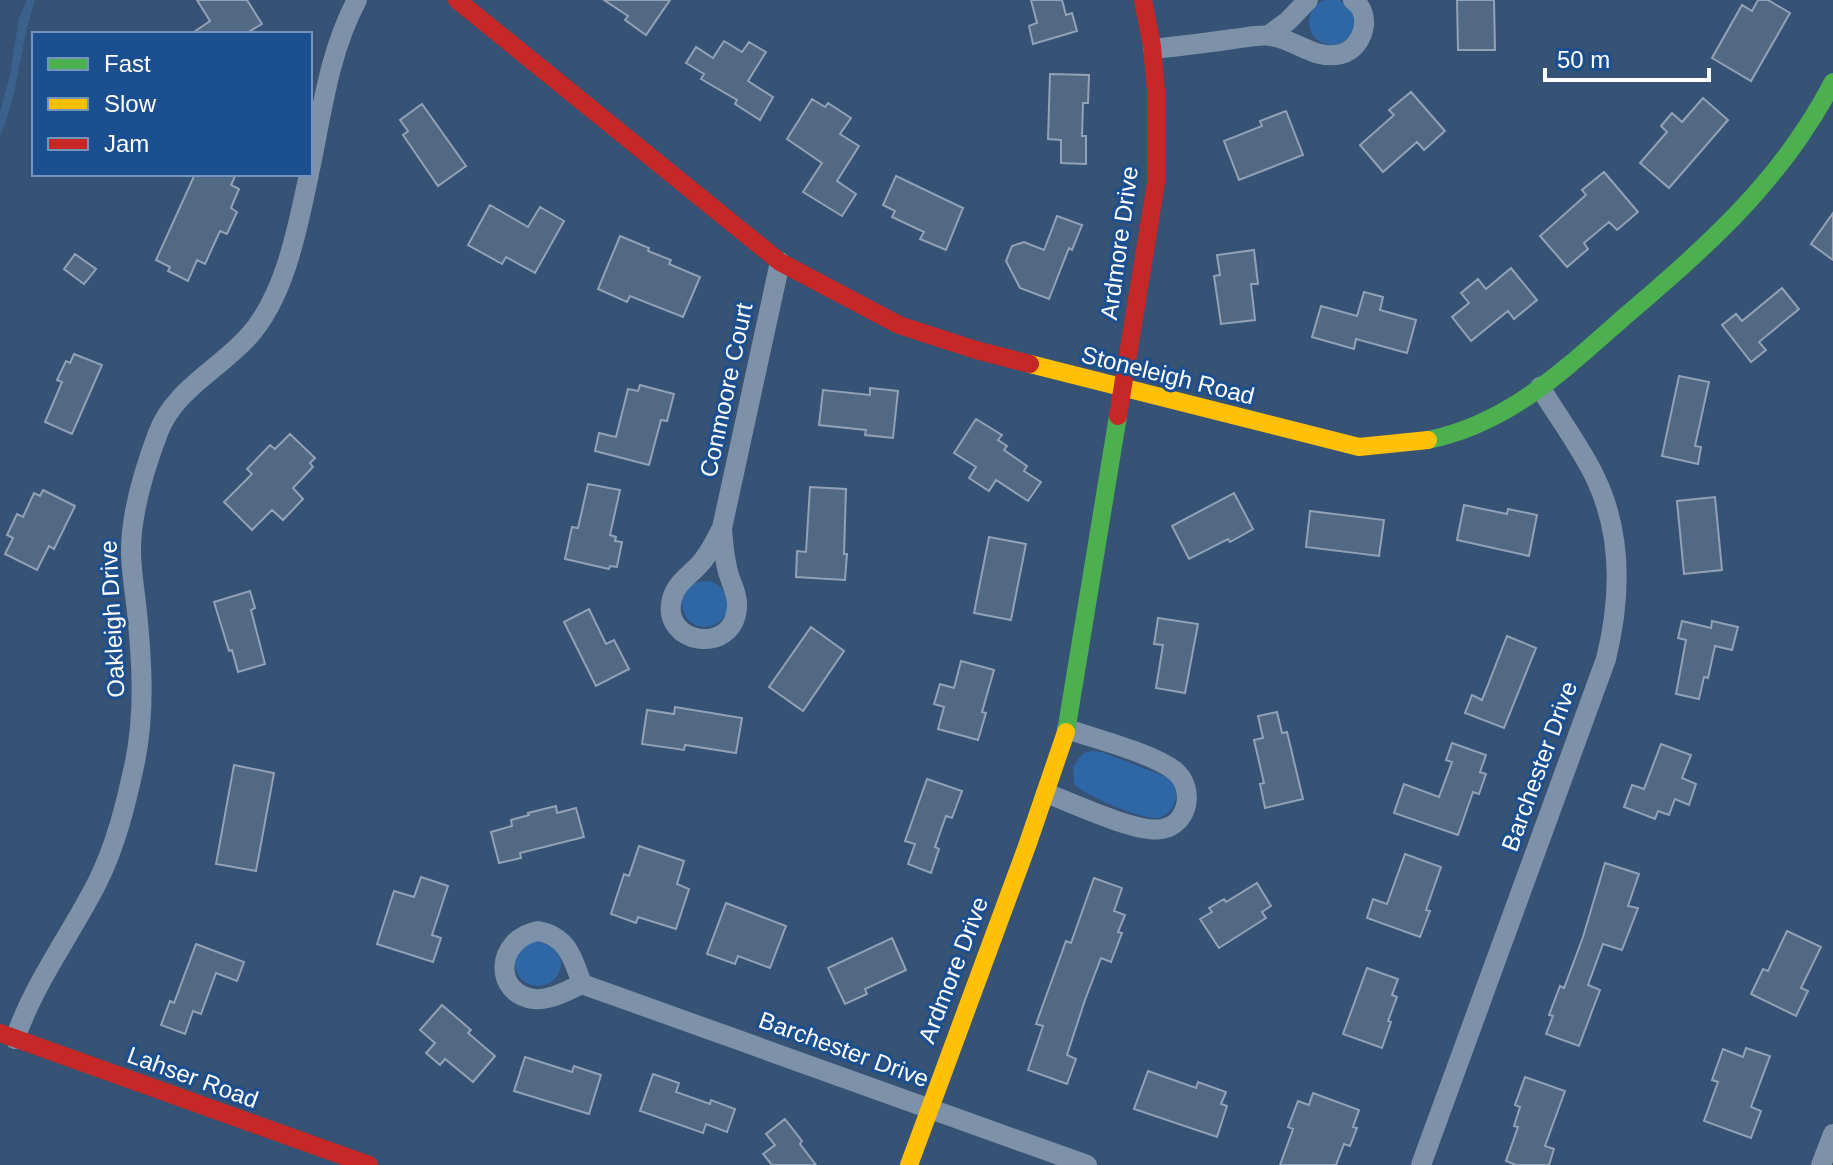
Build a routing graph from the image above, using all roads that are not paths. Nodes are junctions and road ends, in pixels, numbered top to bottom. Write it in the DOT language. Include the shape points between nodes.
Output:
graph roads {
  1 [pos="357,0"];
  2 [pos="457,0"];
  3 [pos="1143,0"];
  4 [pos="1308,0"];
  5 [pos="1353,0"];
  6 [pos="1269,35"];
  7 [pos="1153,49"];
  8 [pos="1832,88"];
  9 [pos="312,155"];
  10 [pos="308,176"];
  11 [pos="780,262"];
  12 [pos="1540,387"];
  13 [pos="1123,388"];
  14 [pos="722,528"];
  15 [pos="1067,729"];
  16 [pos="1046,793"];
  17 [pos="582,984"];
  18 [pos="7,1036"];
  19 [pos="929,1108"];
  20 [pos="1833,1134"];
  21 [pos="369,1165"];
  22 [pos="909,1165"];
  23 [pos="1087,1165"];
  24 [pos="1421,1165"];
  25 [pos="1821,1165"];
  1 -- 9 [label="street, Oakleigh Drive" via="345,22"];
  2 -- 11 [label="street, Stoneleigh Road"];
  3 -- 7 [label="street, Ardmore Drive"];
  4 -- 6 [label="street"];
  5 -- 6 [label="street" via="1364,13 1364,28 1344,54 1315,53"];
  6 -- 7 [label="street"];
  7 -- 13 [label="street, Ardmore Drive" via="1156,183"];
  8 -- 12 [label="street, Stoneleigh Road" via="1771,179 1708,246"];
  10 -- 18 [label="street, Oakleigh Drive" via="286,265 271,302 249,336 183,394 159,430 139,491 131,550 142,710 118,834 97,883"];
  11 -- 13 [label="street, Stoneleigh Road" via="899,325"];
  11 -- 14 [label="street, Conmoore Court"];
  12 -- 13 [label="street, Stoneleigh Road" via="1500,415 1462,431 1413,444 1359,447"];
  12 -- 24 [label="street, Barchester Drive" via="1595,477 1613,525 1613,630"];
  13 -- 15 [label="street, Ardmore Drive"];
  14 -- 14 [label="street, Conmoore Court" via="671,600 673,622 685,635 704,641 724,635 737,607"];
  15 -- 16 [label="street, Ardmore Drive"];
  15 -- 16 [label="street" via="1159,762 1177,773 1188,800 1181,818 1165,829 1145,830"];
  16 -- 19 [label="street, Ardmore Drive"];
  17 -- 19 [label="street, Barchester Drive"];
  18 -- 21 [label="street, Lahser Road"];
  19 -- 22 [label="street, Ardmore Drive"];
  19 -- 23 [label="street, Barchester Drive"];
  20 -- 25 [label="street"];
}
